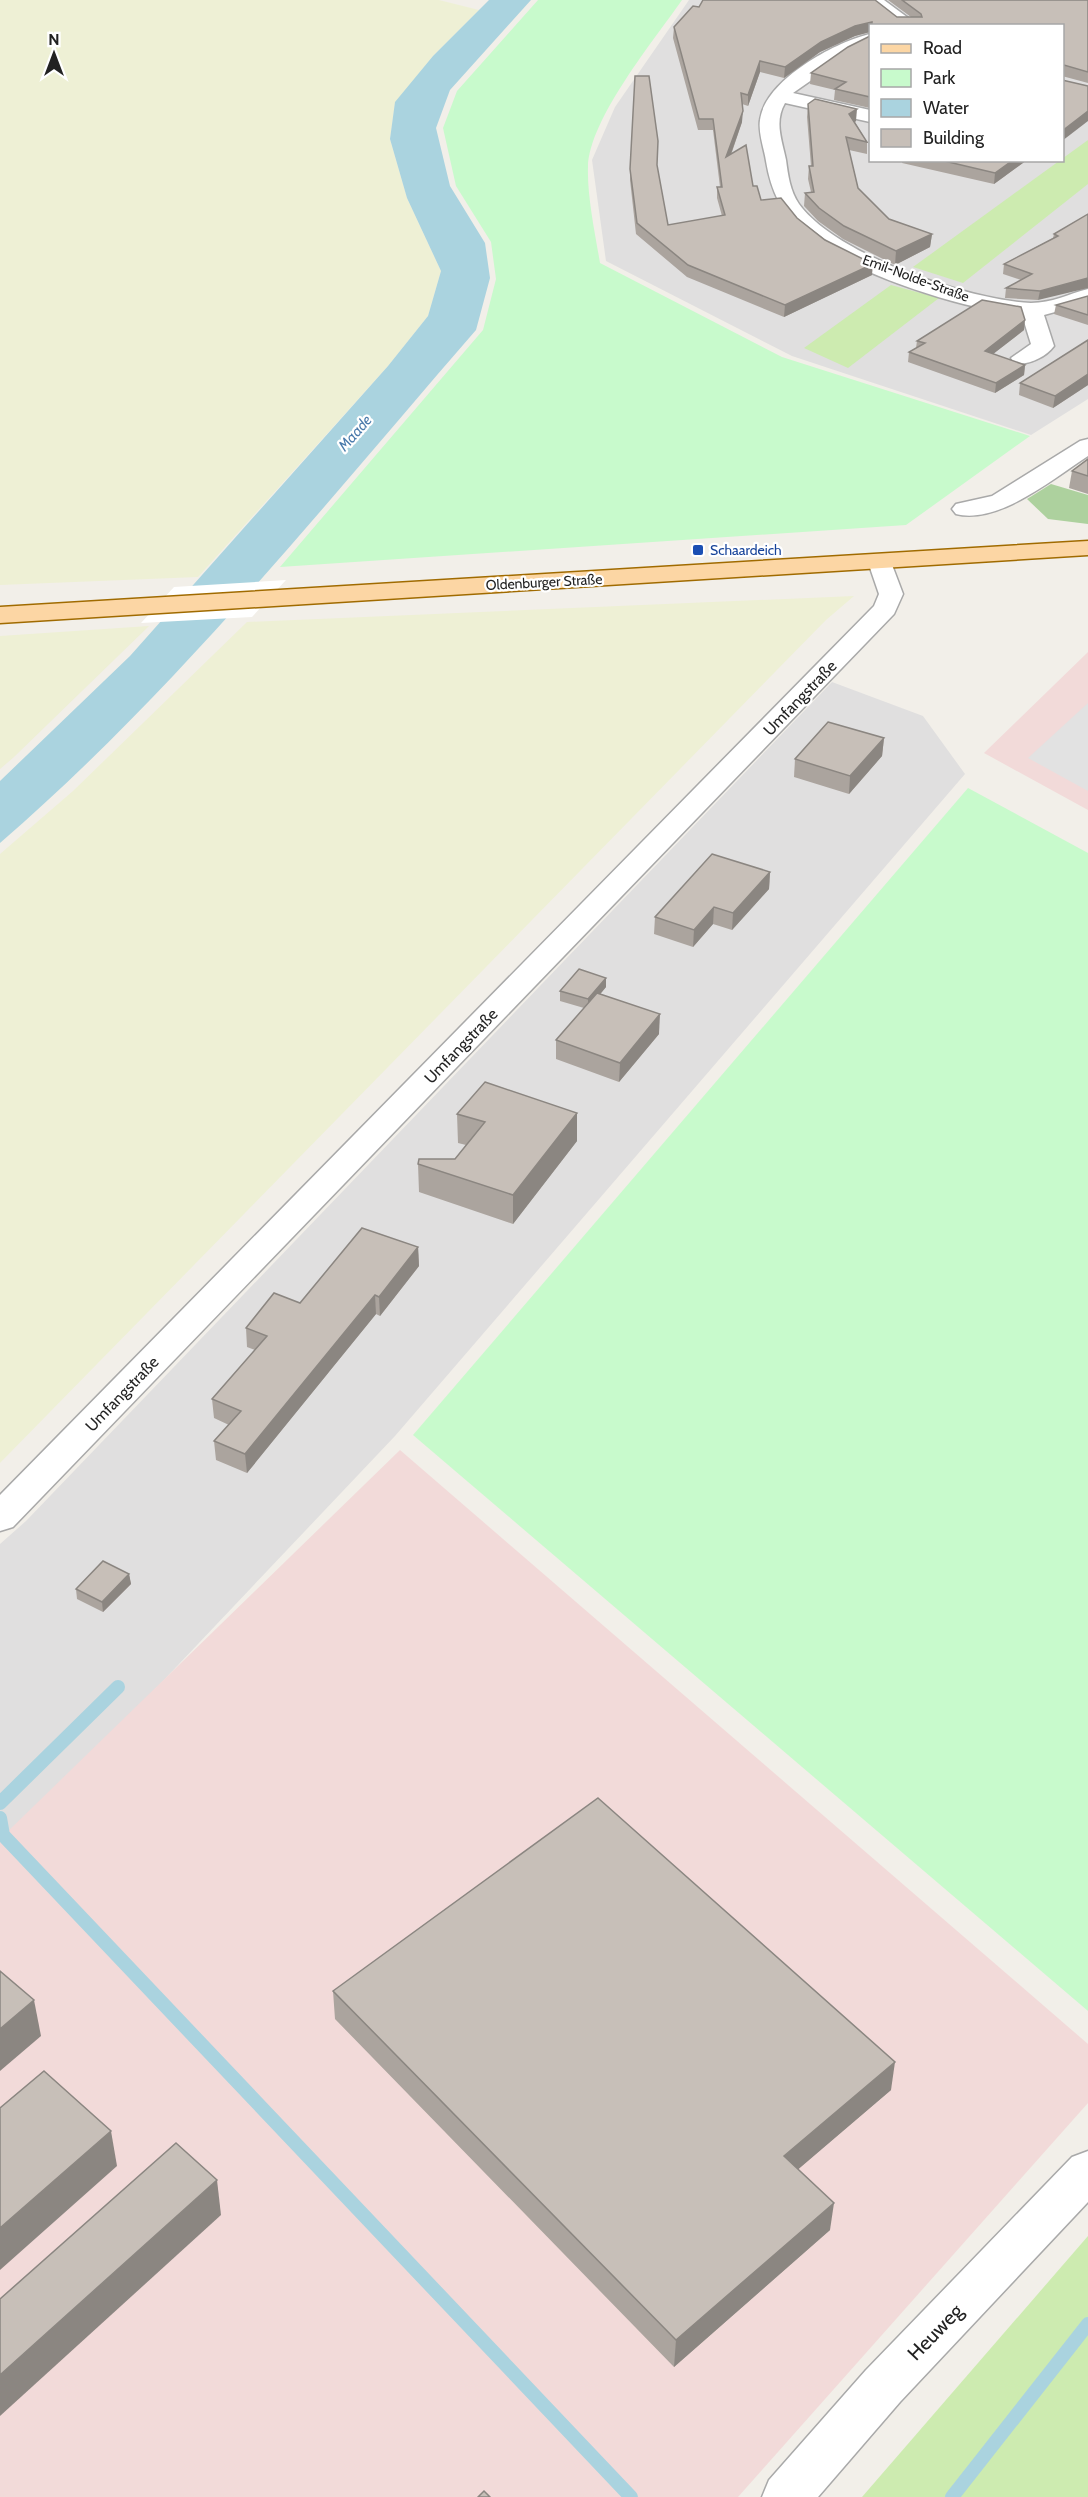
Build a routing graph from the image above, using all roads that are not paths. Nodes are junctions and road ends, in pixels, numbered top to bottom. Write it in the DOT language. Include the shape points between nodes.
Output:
graph roads {
  1 [pos="873,0"];
  2 [pos="907,24"];
  3 [pos="869,39"];
  4 [pos="781,96"];
  5 [pos="869,116"];
  6 [pos="1088,296"];
  7 [pos="1031,309"];
  8 [pos="1022,358"];
  9 [pos="1088,446"];
  10 [pos="964,509"];
  11 [pos="1088,548"];
  12 [pos="880,562"];
  13 [pos="0,615"];
  14 [pos="0,1518"];
  15 [pos="1088,2171"];
  16 [pos="796,2493"];
  1 -- 2 [label="street"];
  3 -- 4 [label="street, Emil-Nolde-Straße" via="798,78"];
  4 -- 5 [label="street"];
  4 -- 7 [label="street, Emil-Nolde-Straße" via="769,123 780,185 787,200 815,232 852,256 924,282 995,305"];
  6 -- 7 [label="street, Emil-Nolde-Straße"];
  7 -- 8 [label="street" via="1042,346"];
  9 -- 10 [label="street" via="999,502"];
  11 -- 12 [label="main road, Oldenburger Straße"];
  12 -- 13 [label="main road, Oldenburger Straße"];
  12 -- 14 [label="street, Umfangstraße" via="891,594 885,609"];
  15 -- 16 [label="street, Heuweg" via="883,2386"];
}
